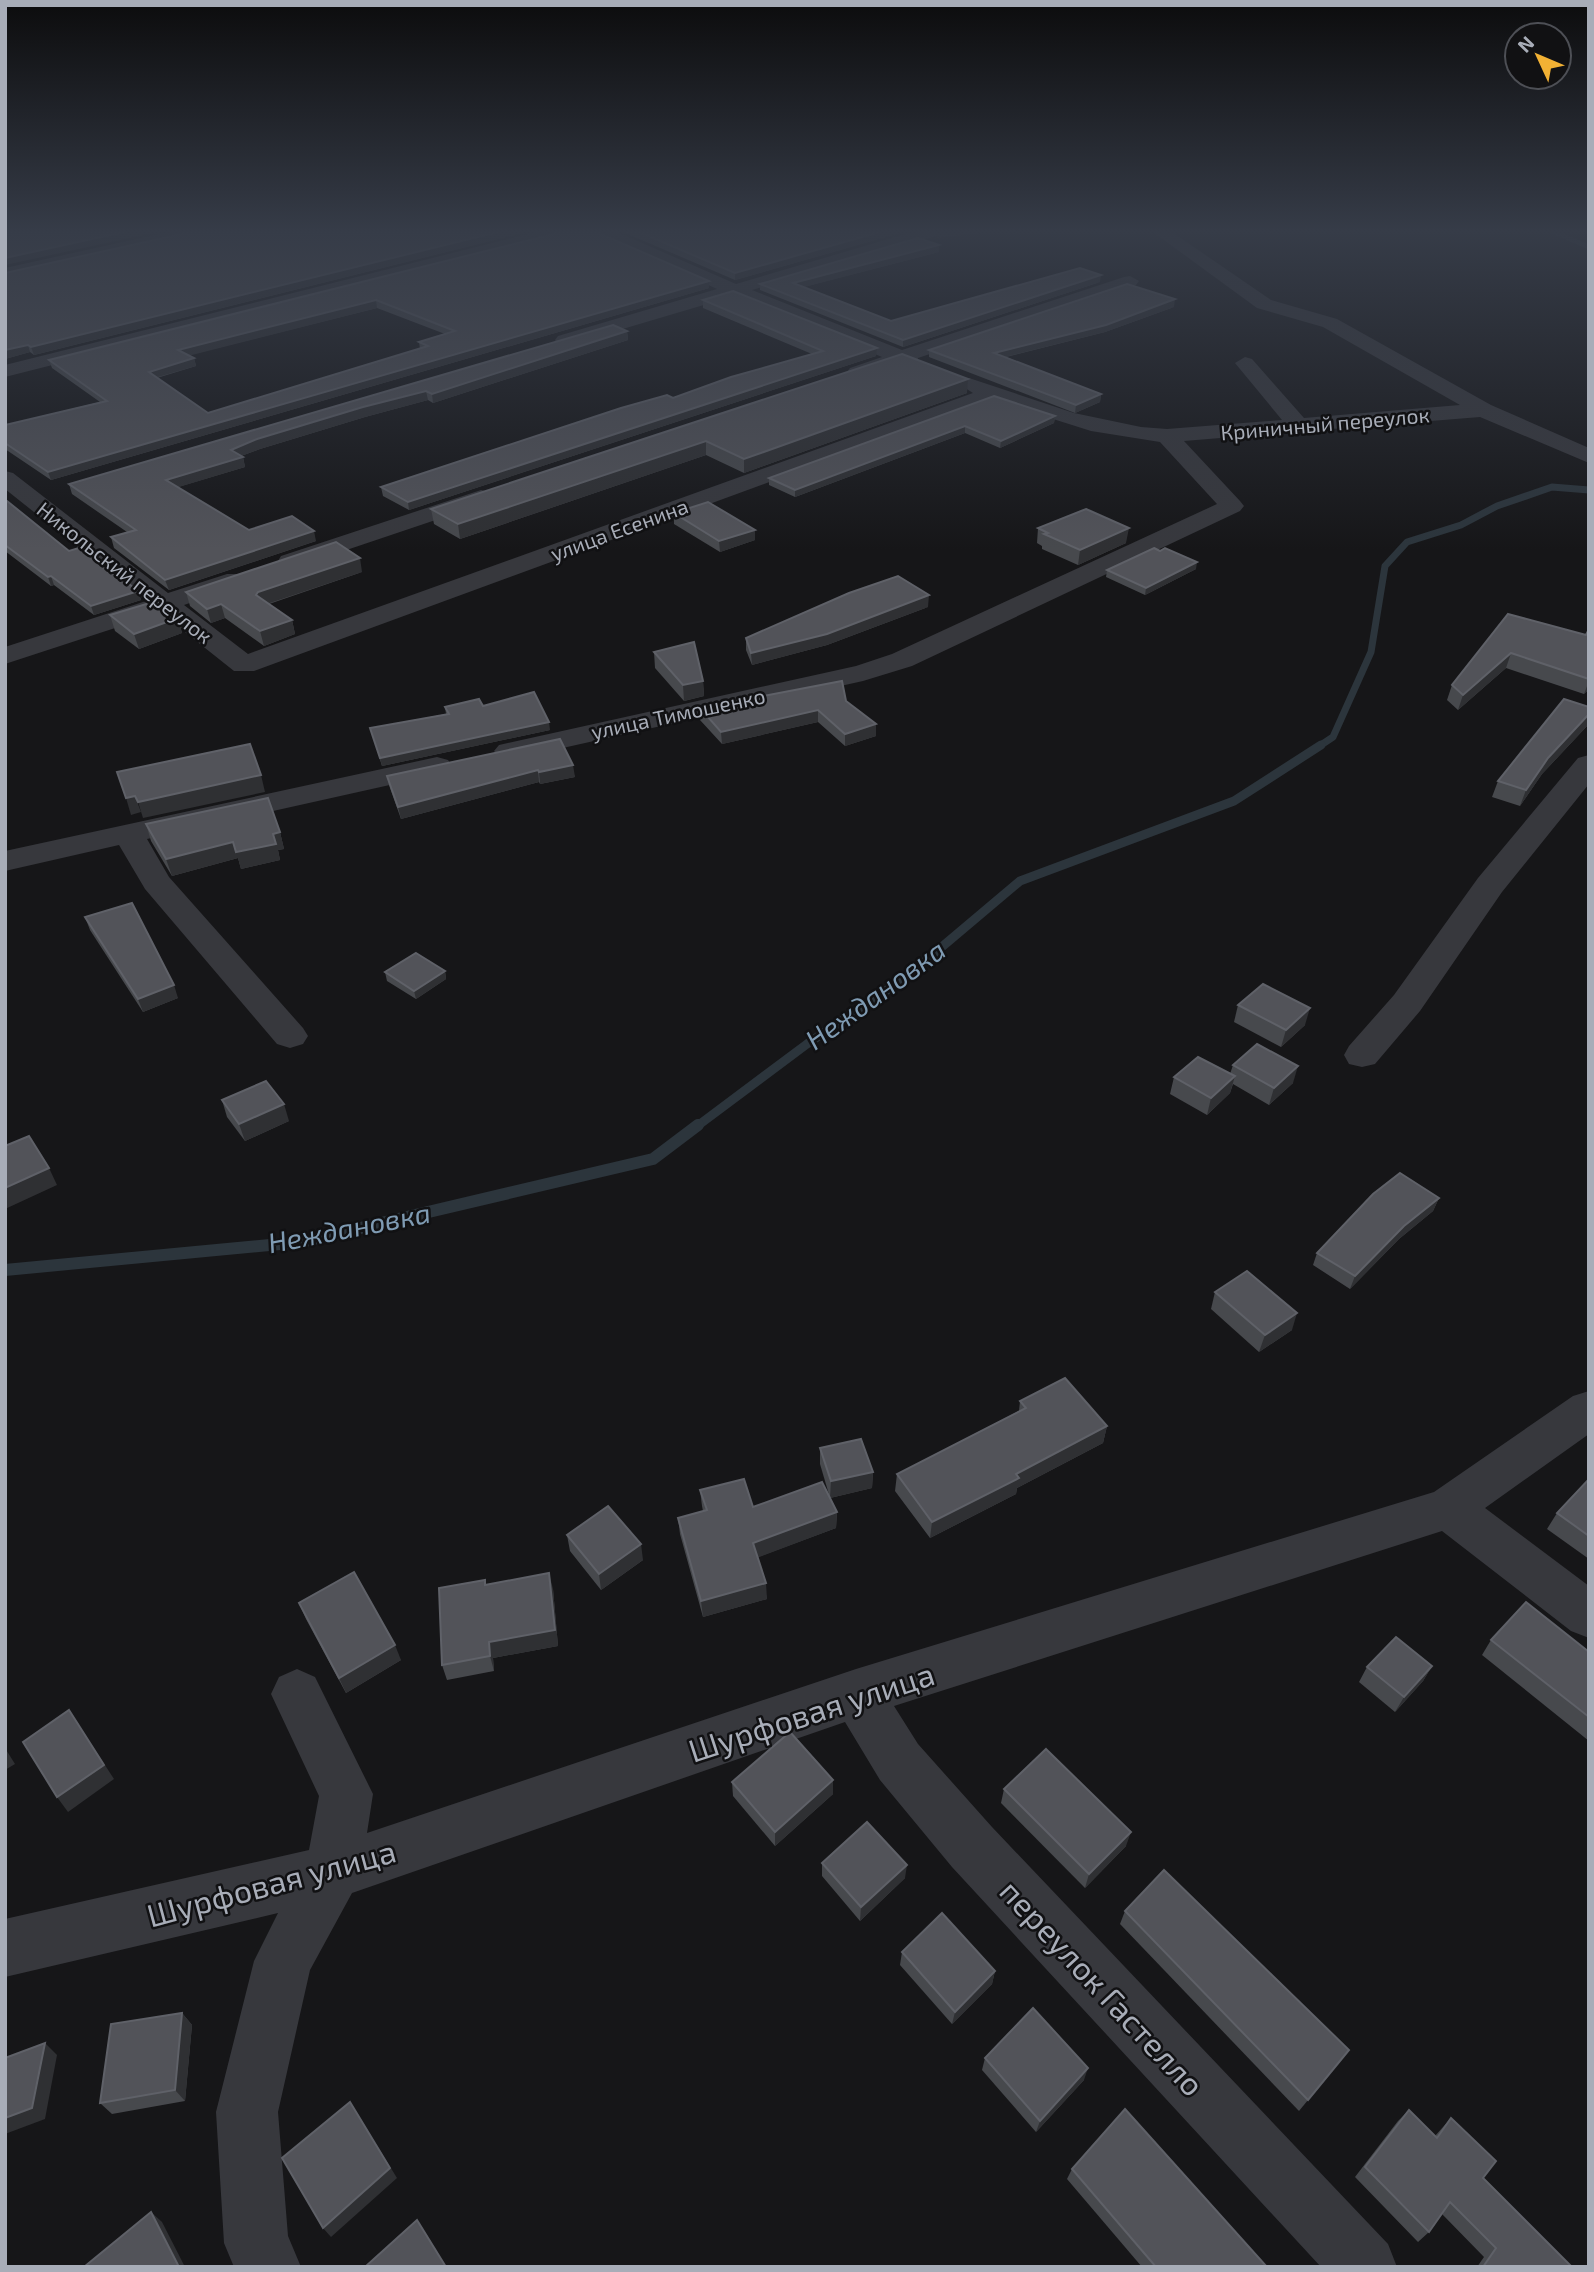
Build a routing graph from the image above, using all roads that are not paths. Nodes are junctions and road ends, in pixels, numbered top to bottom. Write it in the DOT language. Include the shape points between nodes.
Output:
graph roads {
  1 [pos="136,338"];
  2 [pos="572,338"];
  3 [pos="855,338"];
  4 [pos="959,338"];
  5 [pos="1356,338"];
  6 [pos="548,345"];
  7 [pos="902,357"];
  8 [pos="1245,363"];
  9 [pos="5,371"];
  10 [pos="836,379"];
  11 [pos="993,393"];
  12 [pos="1483,410"];
  13 [pos="1298,425"];
  14 [pos="1167,436"];
  15 [pos="1589,456"];
  16 [pos="5,478"];
  17 [pos="55,489"];
  18 [pos="507,489"];
  19 [pos="17,500"];
  20 [pos="164,603"];
  21 [pos="5,656"];
  22 [pos="244,665"];
  23 [pos="1589,764"];
  24 [pos="128,834"];
  25 [pos="5,862"];
  26 [pos="290,1036"];
  27 [pos="1362,1055"];
  28 [pos="1589,1409"];
  29 [pos="1448,1507"];
  30 [pos="1589,1615"];
  31 [pos="297,1694"];
  32 [pos="856,1694"];
  33 [pos="333,1872"];
  34 [pos="5,1948"];
  35 [pos="269,2267"];
  36 [pos="1365,2267"];
  1 -- 9 [label="street"];
  2 -- 6 [label="street"];
  3 -- 7 [label="street, Криничный переулок"];
  4 -- 7 [label="street"];
  5 -- 12 [label="street"];
  7 -- 10 [label="street"];
  7 -- 11 [label="street, Криничный переулок"];
  8 -- 13 [label="street"];
  11 -- 14 [label="street, Криничный переулок" via="1119,432"];
  11 -- 22 [label="street, улица Есенина"];
  12 -- 13 [label="street, Криничный переулок"];
  12 -- 15 [label="street"];
  13 -- 14 [label="street, Криничный переулок"];
  14 -- 24 [label="street, улица Тимошенко" via="1232,506 902,660 863,673"];
  16 -- 19 [label="street, Никольский переулок"];
  17 -- 19 [label="street"];
  18 -- 20 [label="street"];
  19 -- 20 [label="street, Никольский переулок"];
  20 -- 21 [label="street"];
  20 -- 22 [label="street, Никольский переулок"];
  23 -- 27 [label="street" via="1490,885 1407,1003"];
  24 -- 25 [label="street, улица Тимошенко"];
  24 -- 26 [label="street" via="156,883"];
  28 -- 29 [label="street, Шурфовая улица"];
  29 -- 30 [label="street"];
  29 -- 32 [label="street, Шурфовая улица"];
  31 -- 33 [label="street" via="346,1794"];
  32 -- 33 [label="street, Шурфовая улица"];
  32 -- 36 [label="street, переулок Гастелло" via="899,1762 972,1847"];
  33 -- 34 [label="street, Шурфовая улица"];
  33 -- 35 [label="street" via="283,1961 247,2112 256,2243"];
}
